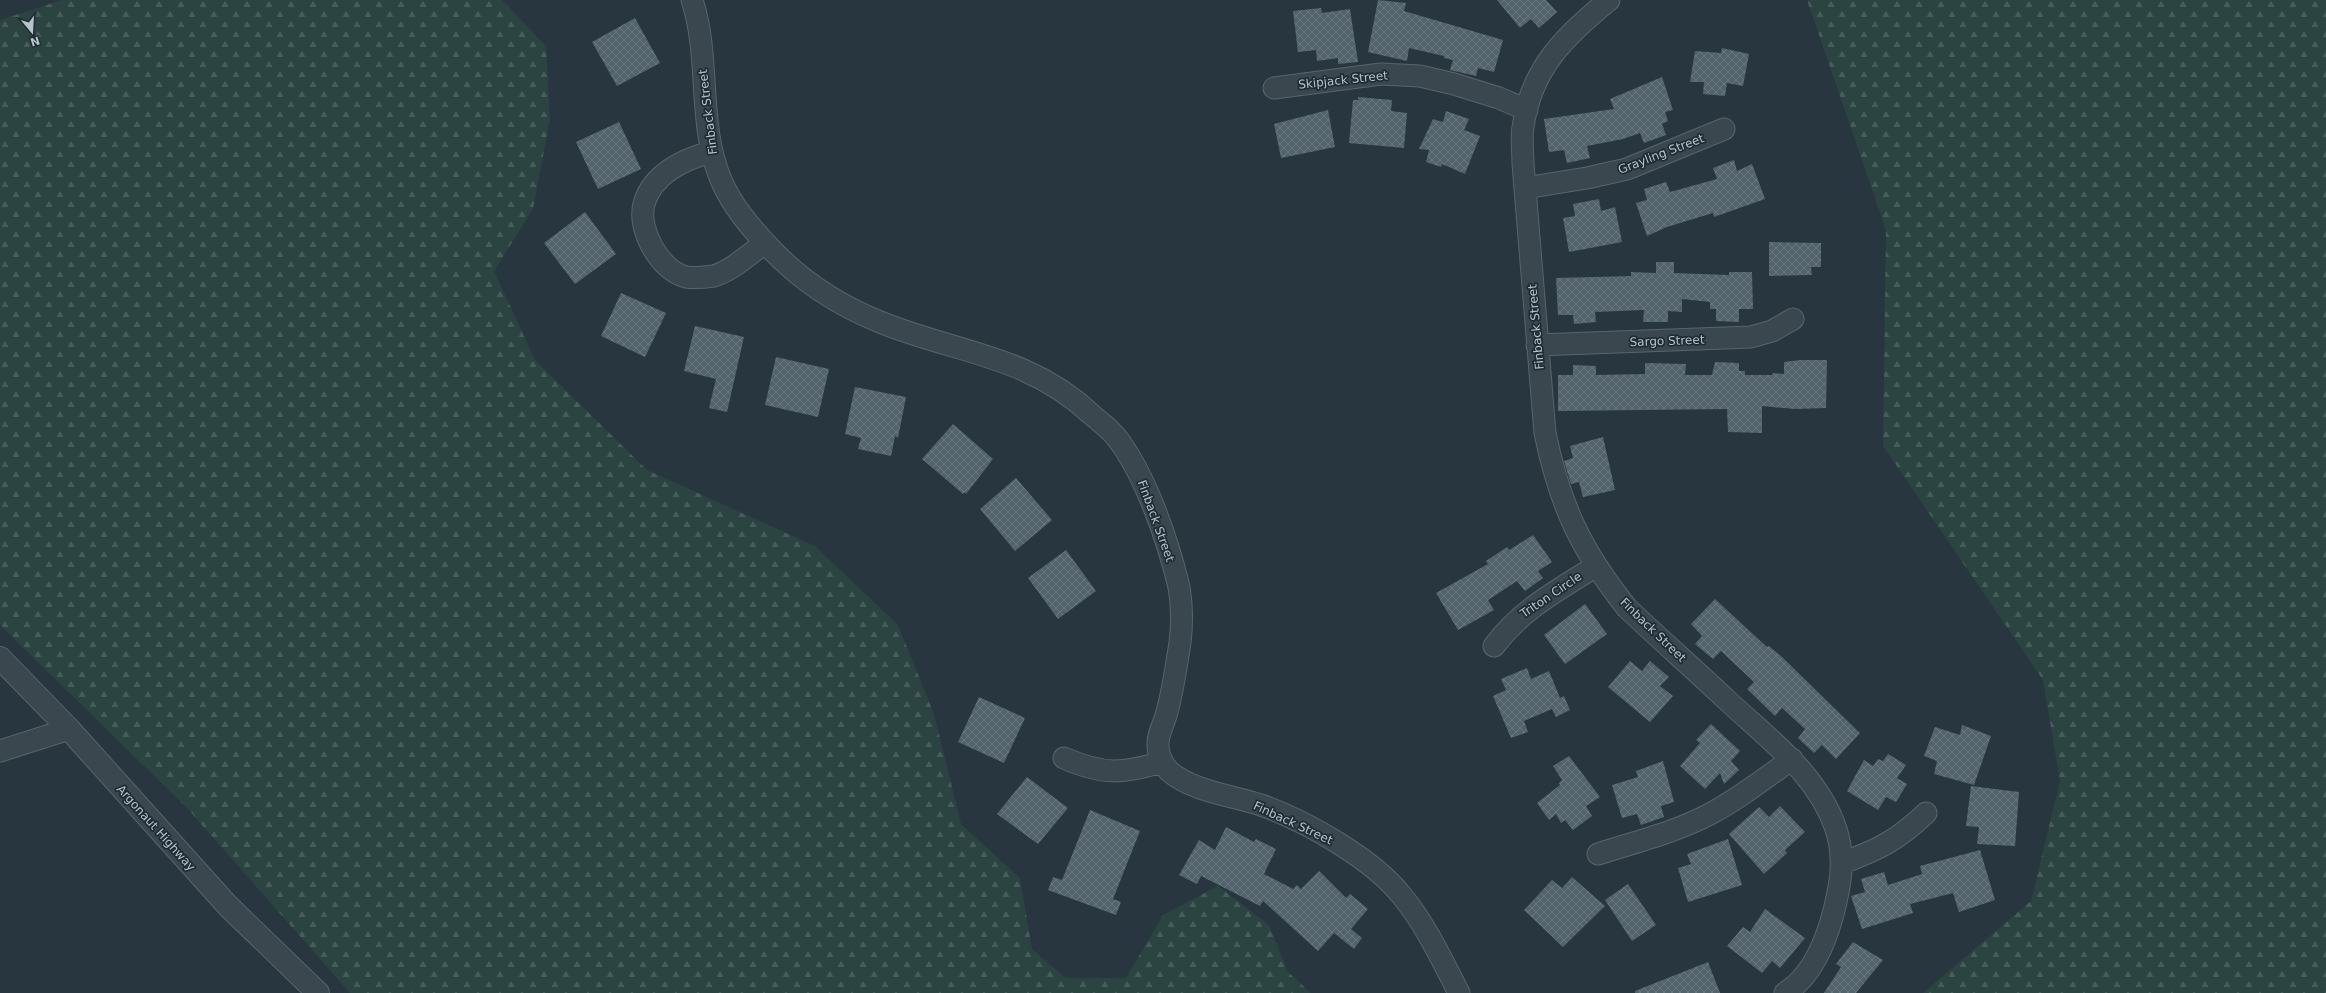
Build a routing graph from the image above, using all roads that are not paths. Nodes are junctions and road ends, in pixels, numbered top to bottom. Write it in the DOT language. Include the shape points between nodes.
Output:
graph roads {
  1 [pos="692,0"];
  2 [pos="1609,0"];
  3 [pos="1274,88"];
  4 [pos="1527,110"];
  5 [pos="1724,130"];
  6 [pos="711,152"];
  7 [pos="1525,188"];
  8 [pos="765,243"];
  9 [pos="1792,319"];
  10 [pos="1537,344"];
  11 [pos="1596,566"];
  12 [pos="1494,646"];
  13 [pos="0,658"];
  14 [pos="69,729"];
  15 [pos="0,751"];
  16 [pos="1064,758"];
  17 [pos="1792,759"];
  18 [pos="1162,762"];
  19 [pos="1926,813"];
  20 [pos="1598,854"];
  21 [pos="1842,863"];
  22 [pos="318,993"];
  23 [pos="1459,993"];
  24 [pos="1785,993"];
  1 -- 6 [label="street, Finback Street" via="697,15 702,53"];
  2 -- 4 [label="street, Finback Street" via="1578,26 1541,69"];
  3 -- 4 [label="street, Skipjack Street" via="1381,74 1420,76 1499,98"];
  4 -- 7 [label="street, Finback Street" via="1523,126"];
  5 -- 7 [label="street, Grayling Street" via="1627,169"];
  6 -- 8 [label="street, Finback Street" via="721,182 739,213"];
  6 -- 8 [label="street" via="691,158 668,172 652,187 644,204 644,228 652,249 667,265 686,277 713,276 736,264"];
  7 -- 10 [label="street, Finback Street"];
  8 -- 18 [label="street, Finback Street" via="791,271 826,296 880,322 995,358 1043,377 1076,400 1116,437 1142,480 1179,590 1181,631 1176,673 1157,744"];
  9 -- 10 [label="street, Sargo Street" via="1772,331 1751,337"];
  10 -- 11 [label="street, Finback Street" via="1545,433 1554,477 1573,526"];
  11 -- 12 [label="street, Triton Circle" via="1526,610"];
  11 -- 17 [label="street, Finback Street" via="1627,608"];
  13 -- 14 [label="street, Argonaut Highway"];
  14 -- 15 [label="street"];
  14 -- 22 [label="street, Argonaut Highway" via="218,896"];
  16 -- 18 [label="street" via="1083,766 1114,772 1133,771"];
  17 -- 20 [label="street" via="1708,815 1675,830"];
  17 -- 21 [label="street, Finback Street" via="1819,793 1836,829"];
  18 -- 23 [label="street, Finback Street" via="1168,771 1189,783 1264,806 1325,835 1374,867 1401,894 1416,916"];
  19 -- 21 [label="street" via="1906,832 1889,843"];
  21 -- 24 [label="street, Finback Street" via="1841,887 1828,932 1816,960 1796,986"];
}
